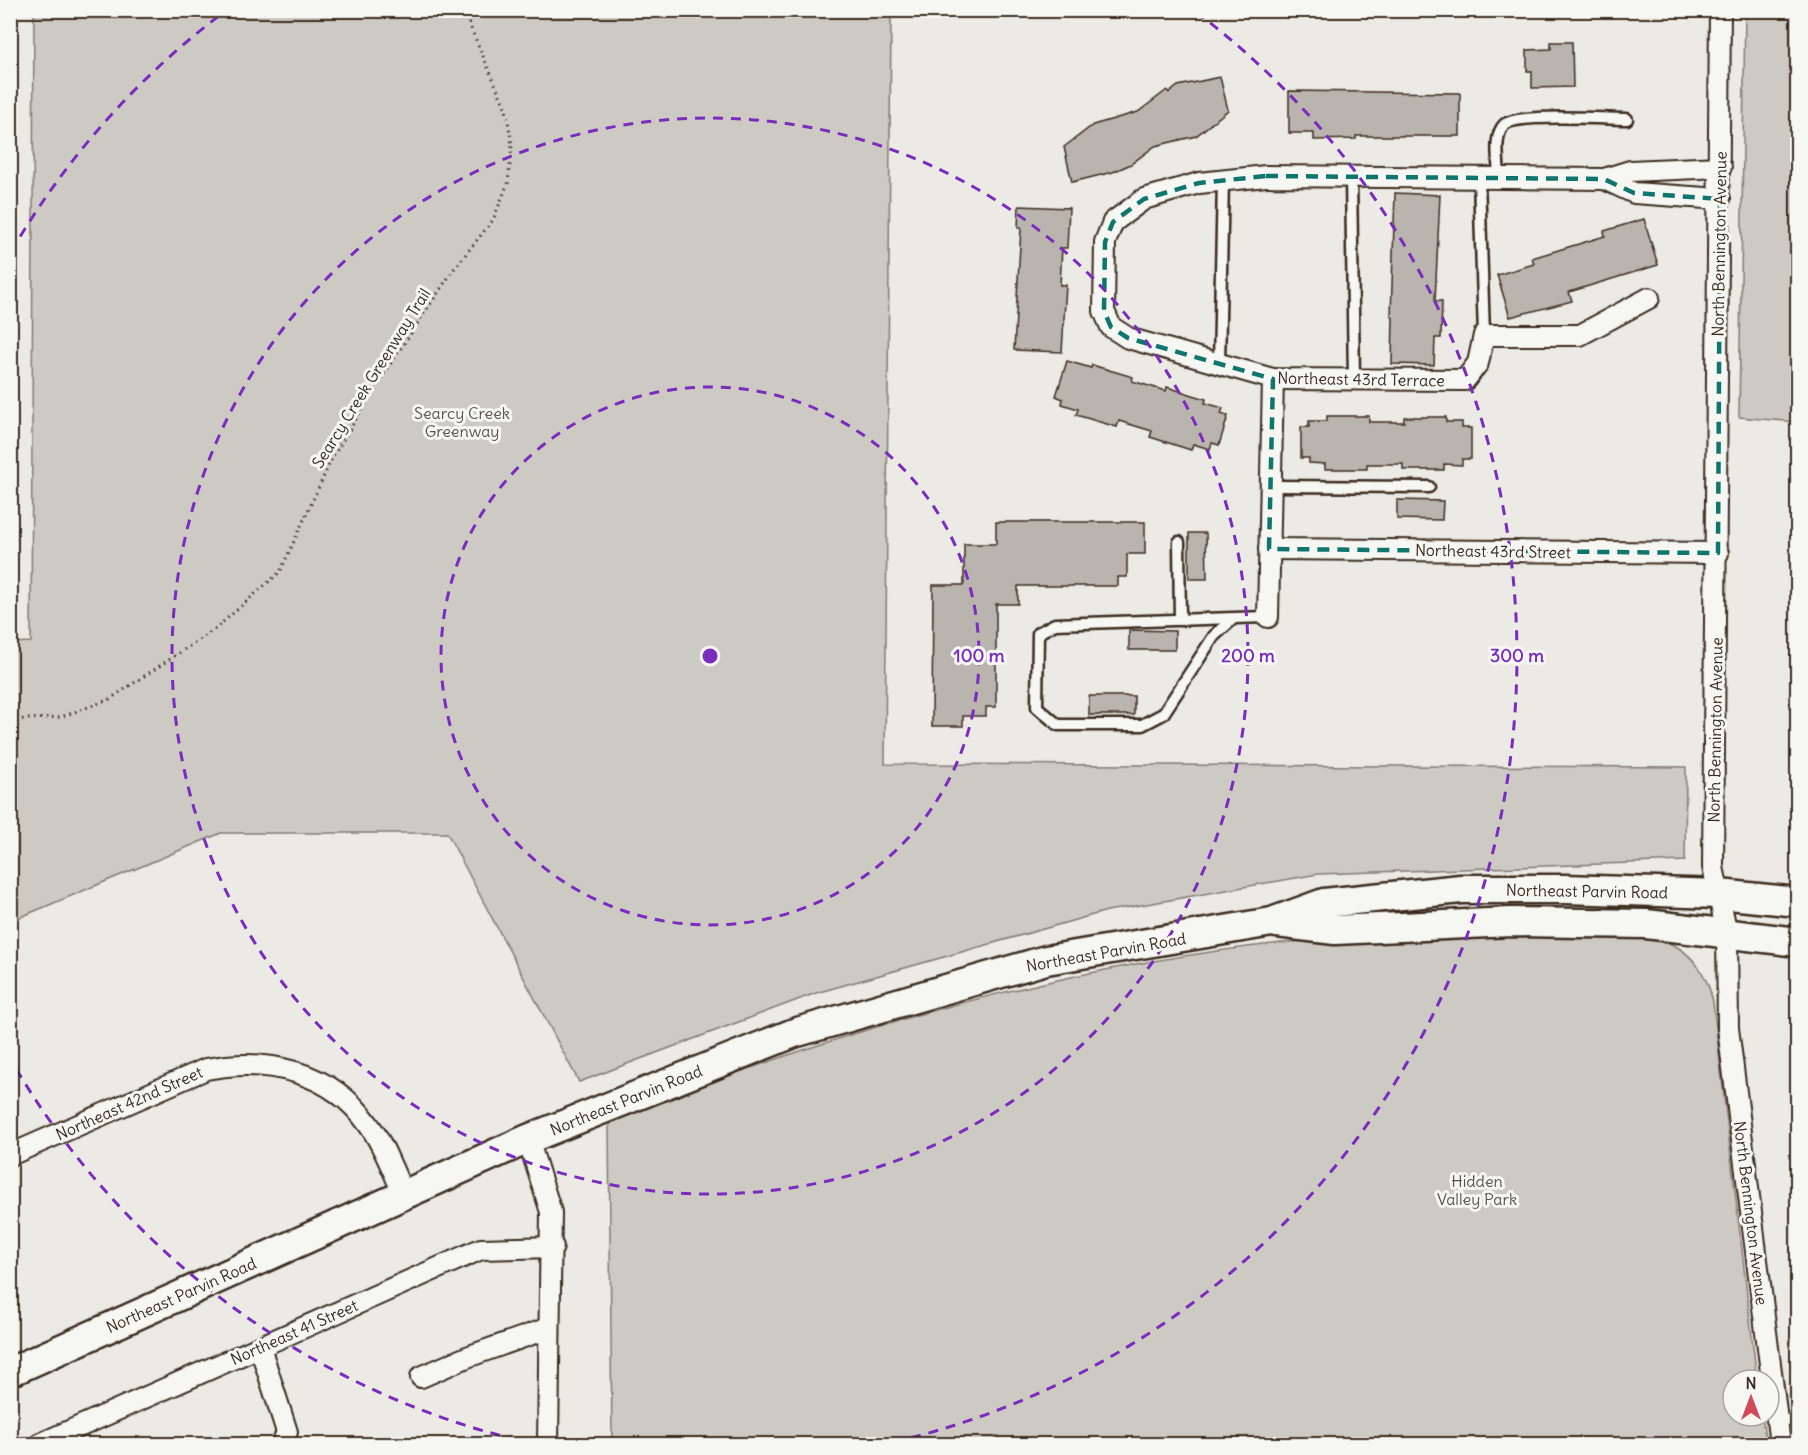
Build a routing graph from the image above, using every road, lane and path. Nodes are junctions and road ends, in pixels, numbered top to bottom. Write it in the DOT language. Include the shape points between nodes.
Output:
graph roads {
  1 [pos="463,10"];
  2 [pos="1720,10"];
  3 [pos="1627,119"];
  4 [pos="1720,167"];
  5 [pos="1351,177"];
  6 [pos="1479,178"];
  7 [pos="1499,178"];
  8 [pos="1604,179"];
  9 [pos="1223,181"];
  10 [pos="1720,199"];
  11 [pos="1649,298"];
  12 [pos="1484,335"];
  13 [pos="1219,364"];
  14 [pos="1273,379"];
  15 [pos="1354,379"];
  16 [pos="1271,486"];
  17 [pos="1429,487"];
  18 [pos="1179,542"];
  19 [pos="1269,549"];
  20 [pos="1718,553"];
  21 [pos="1234,618"];
  22 [pos="1268,618"];
  23 [pos="1180,620"];
  24 [pos="10,720"];
  25 [pos="1719,894"];
  26 [pos="1797,902"];
  27 [pos="1272,922"];
  28 [pos="1727,934"];
  29 [pos="1797,942"];
  30 [pos="528,1139"];
  31 [pos="10,1155"];
  32 [pos="404,1195"];
  33 [pos="553,1247"];
  34 [pos="549,1328"];
  35 [pos="260,1347"];
  36 [pos="1770,1368"];
  37 [pos="10,1372"];
  38 [pos="421,1377"];
  39 [pos="1781,1420"];
  40 [pos="1797,1421"];
  41 [pos="1777,1428"];
  42 [pos="40,1444"];
  43 [pos="282,1444"];
  44 [pos="548,1444"];
  45 [pos="1780,1444"];
  46 [pos="1797,1444"];
  1 -- 24 [label="path, Searcy Creek Greenway Trail" via="506,109 512,145 508,183 493,220 441,288 333,456 280,572 215,629 110,699 61,717"];
  2 -- 4 [label="street, North Bennington Avenue"];
  3 -- 7 [label="lane" via="1510,120 1499,135"];
  4 -- 8 [label="street, Northeast 43rd Terrace" via="1630,171"];
  4 -- 10 [label="street, North Bennington Avenue"];
  5 -- 6 [label="street, Northeast 43rd Terrace"];
  5 -- 9 [label="street, Northeast 43rd Terrace" via="1266,176"];
  5 -- 15 [label="lane"];
  6 -- 7 [label="street, Northeast 43rd Terrace"];
  6 -- 12 [label="lane"];
  7 -- 8 [label="street, Northeast 43rd Terrace"];
  8 -- 10 [label="street, Northeast 43rd Terrace" via="1634,193"];
  9 -- 13 [label="lane"];
  9 -- 13 [label="street, Northeast 43rd Terrace" via="1199,183 1144,199 1113,222 1105,242 1104,311 1111,327 1128,338"];
  10 -- 20 [label="street, North Bennington Avenue"];
  11 -- 12 [label="street" via="1580,335"];
  12 -- 15 [label="street, Northeast 43rd Terrace" via="1478,363 1465,380"];
  13 -- 14 [label="street, Northeast 43rd Terrace"];
  14 -- 15 [label="street, Northeast 43rd Terrace"];
  14 -- 16 [label="street"];
  16 -- 17 [label="lane"];
  16 -- 19 [label="street"];
  18 -- 23 [label="lane"];
  19 -- 20 [label="street, Northeast 43rd Street"];
  19 -- 22 [label="street"];
  20 -- 25 [label="street, North Bennington Avenue" via="1713,867"];
  21 -- 22 [label="lane"];
  21 -- 23 [label="lane"];
  21 -- 23 [label="lane" via="1214,636 1162,714 1142,725 1058,725 1037,707 1038,633 1055,624"];
  25 -- 26 [label="main road, Northeast Parvin Road"];
  25 -- 27 [label="main road, Northeast Parvin Road" via="1565,888 1461,889 1324,903"];
  25 -- 28 [label="street, North Bennington Avenue"];
  27 -- 28 [label="main road, Northeast Parvin Road" via="1335,930 1511,922 1635,924"];
  27 -- 30 [label="main road, Northeast Parvin Road" via="1046,960 817,1026"];
  28 -- 29 [label="main road, Northeast Parvin Road"];
  28 -- 36 [label="street, North Bennington Avenue" via="1728,1028"];
  30 -- 32 [label="main road, Northeast Parvin Road"];
  30 -- 33 [label="street" via="551,1212"];
  31 -- 32 [label="street, Northeast 42nd Street" via="206,1069 264,1064 317,1080 353,1104 370,1127"];
  32 -- 37 [label="main road, Northeast Parvin Road"];
  33 -- 34 [label="street"];
  33 -- 35 [label="street, Northeast 41 Street" via="481,1250"];
  34 -- 38 [label="street"];
  34 -- 44 [label="street"];
  35 -- 42 [label="street, Northeast 41 Street"];
  35 -- 43 [label="street" via="287,1432"];
  39 -- 40 [label="lane"];
  41 -- 45 [label="street, North Bennington Avenue"];
  45 -- 46 [label="lane"];
}
